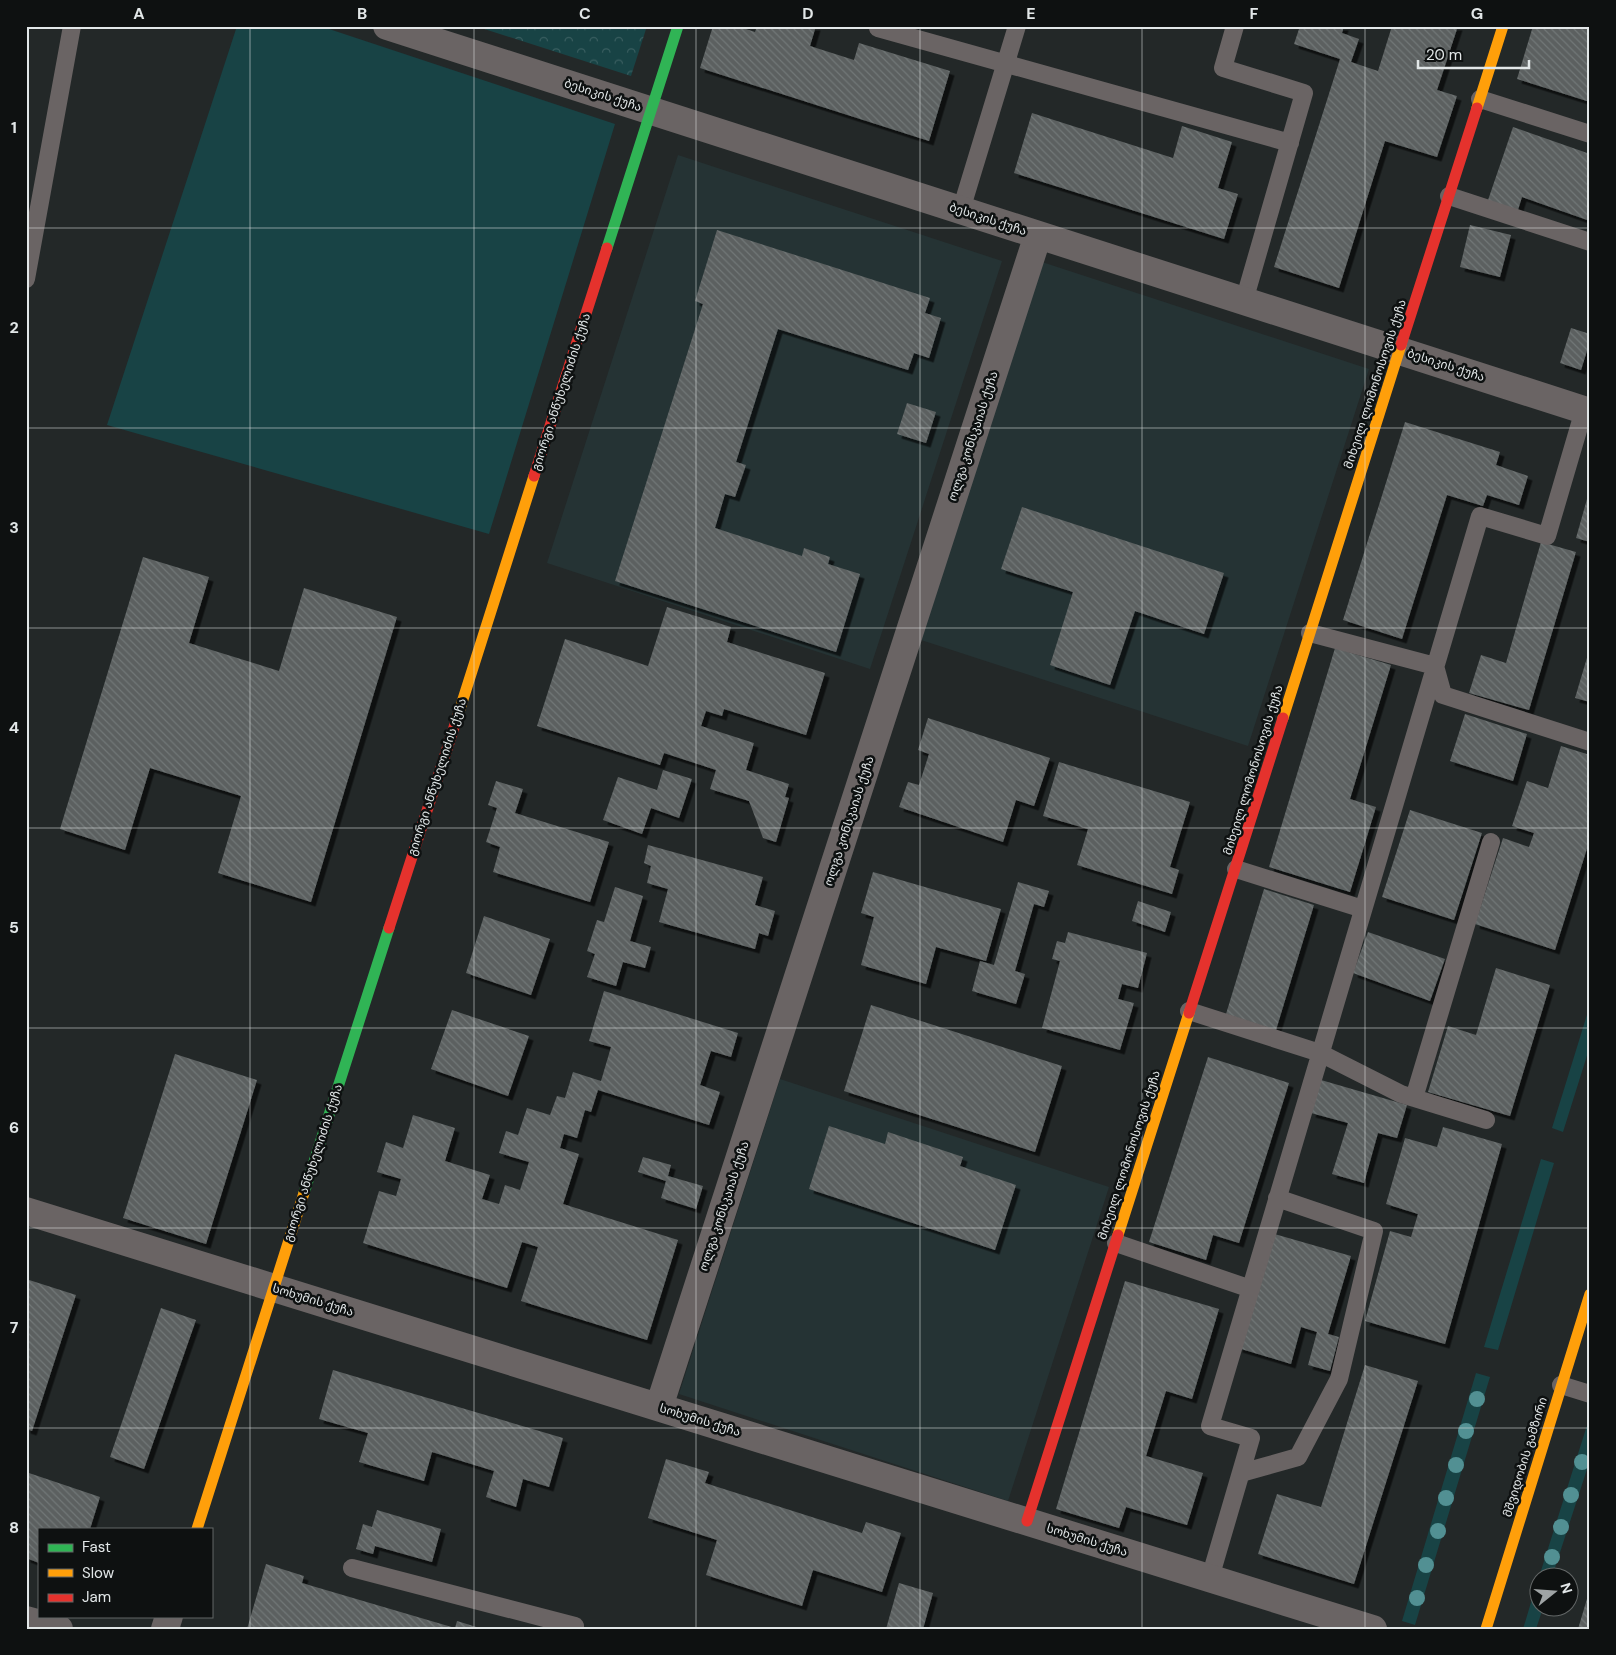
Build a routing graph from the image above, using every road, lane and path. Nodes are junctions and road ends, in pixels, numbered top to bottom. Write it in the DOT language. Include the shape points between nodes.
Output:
graph roads {
  1 [pos="72,26"];
  2 [pos="387,26"];
  3 [pos="678,26"];
  4 [pos="1017,26"];
  5 [pos="1236,26"];
  6 [pos="1503,26"];
  7 [pos="878,28"];
  8 [pos="1006,63"];
  9 [pos="1480,99"];
  10 [pos="651,111"];
  11 [pos="1590,134"];
  12 [pos="1290,143"];
  13 [pos="1449,196"];
  14 [pos="961,210"];
  15 [pos="1038,235"];
  16 [pos="1590,242"];
  17 [pos="26,279"];
  18 [pos="1244,301"];
  19 [pos="1400,351"];
  20 [pos="1587,411"];
  21 [pos="1310,633"];
  22 [pos="1435,666"];
  23 [pos="1590,742"];
  24 [pos="1491,842"];
  25 [pos="1236,869"];
  26 [pos="1363,909"];
  27 [pos="1189,1010"];
  28 [pos="1320,1053"];
  29 [pos="1414,1098"];
  30 [pos="1486,1120"];
  31 [pos="1277,1198"];
  32 [pos="26,1211"];
  33 [pos="1116,1243"];
  34 [pos="274,1288"];
  35 [pos="1250,1289"];
  36 [pos="1590,1294"];
  37 [pos="1562,1385"];
  38 [pos="1590,1394"];
  39 [pos="659,1407"];
  40 [pos="1241,1473"];
  41 [pos="1027,1521"];
  42 [pos="197,1528"];
  43 [pos="352,1568"];
  44 [pos="1210,1578"];
  45 [pos="26,1620"];
  46 [pos="578,1628"];
  47 [pos="59,1629"];
  48 [pos="1373,1629"];
  49 [pos="1486,1629"];
  1 -- 17 [label="lane"];
  2 -- 10 [label="street, ბესიკის ქუჩა"];
  3 -- 10 [label="street, გიორგი ანწუხელიძის ქუჩა"];
  4 -- 8 [label="lane"];
  5 -- 12 [label="lane" via="1223,68 1304,93"];
  6 -- 9 [label="street, მიხეილ ლომონოსოვის ქუჩა"];
  7 -- 8 [label="lane"];
  8 -- 12 [label="lane"];
  8 -- 14 [label="lane"];
  9 -- 11 [label="lane"];
  9 -- 13 [label="street, მიხეილ ლომონოსოვის ქუჩა"];
  10 -- 14 [label="street, ბესიკის ქუჩა"];
  10 -- 34 [label="street, გიორგი ანწუხელიძის ქუჩა"];
  12 -- 18 [label="lane"];
  13 -- 16 [label="lane"];
  13 -- 19 [label="street, მიხეილ ლომონოსოვის ქუჩა"];
  14 -- 15 [label="street, ბესიკის ქუჩა"];
  15 -- 18 [label="street, ბესიკის ქუჩა"];
  15 -- 39 [label="street, ოლგა კონსკაიას ქუჩა"];
  18 -- 19 [label="street, ბესიკის ქუჩა"];
  19 -- 20 [label="street, ბესიკის ქუჩა"];
  19 -- 21 [label="street, მიხეილ ლომონოსოვის ქუჩა"];
  20 -- 22 [label="lane" via="1547,536 1480,516"];
  21 -- 22 [label="lane"];
  21 -- 25 [label="street, მიხეილ ლომონოსოვის ქუჩა"];
  22 -- 23 [label="lane" via="1443,695"];
  22 -- 26 [label="lane"];
  24 -- 29 [label="lane"];
  25 -- 26 [label="lane"];
  25 -- 27 [label="street, მიხეილ ლომონოსოვის ქუჩა"];
  26 -- 28 [label="lane"];
  27 -- 28 [label="lane"];
  27 -- 33 [label="street, მიხეილ ლომონოსოვის ქუჩა"];
  28 -- 29 [label="lane"];
  28 -- 31 [label="lane"];
  29 -- 30 [label="lane"];
  31 -- 35 [label="lane"];
  31 -- 40 [label="lane" via="1374,1231 1339,1379 1298,1457"];
  32 -- 34 [label="street, სოხუმის ქუჩა"];
  33 -- 35 [label="lane"];
  33 -- 41 [label="street, მიხეილ ლომონოსოვის ქუჩა"];
  34 -- 39 [label="street, სოხუმის ქუჩა"];
  34 -- 42 [label="street, გიორგი ანწუხელიძის ქუჩა"];
  35 -- 40 [label="lane" via="1210,1426 1251,1438"];
  36 -- 37 [label="street, მშვიდობის გამზირი"];
  37 -- 38 [label="lane"];
  37 -- 49 [label="street, მშვიდობის გამზირი"];
  39 -- 41 [label="street, სოხუმის ქუჩა"];
  40 -- 44 [label="lane"];
  41 -- 44 [label="street, სოხუმის ქუჩა"];
  43 -- 46 [label="lane"];
  44 -- 48 [label="street, სოხუმის ქუჩა"];
  45 -- 47 [label="street"];
}
